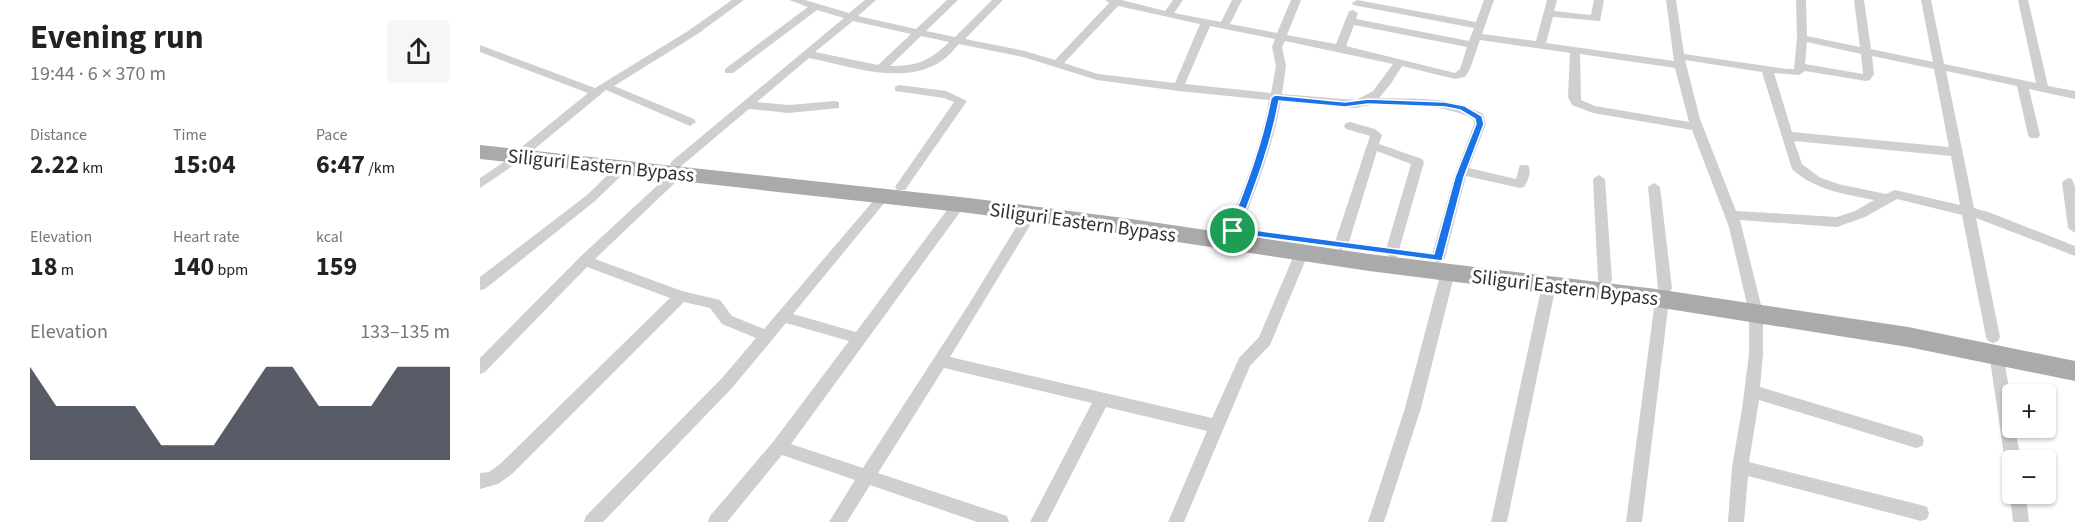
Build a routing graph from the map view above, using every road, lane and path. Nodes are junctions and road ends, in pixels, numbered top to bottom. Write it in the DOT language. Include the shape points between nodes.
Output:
graph roads {
  1 [pos="736,0"];
  2 [pos="794,0"];
  3 [pos="871,0"];
  4 [pos="953,0"];
  5 [pos="998,0"];
  6 [pos="1178,0"];
  7 [pos="1237,0"];
  8 [pos="1296,0"];
  9 [pos="1489,0"];
  10 [pos="1552,0"];
  11 [pos="1599,0"];
  12 [pos="1671,0"];
  13 [pos="1800,0"];
  14 [pos="1859,0"];
  15 [pos="1926,0"];
  16 [pos="2023,0"];
  17 [pos="1114,1"];
  18 [pos="1358,2"];
  19 [pos="816,6"];
  20 [pos="1549,13"];
  21 [pos="1167,15"];
  22 [pos="850,17"];
  23 [pos="1349,21"];
  24 [pos="1206,22"];
  25 [pos="1224,26"];
  26 [pos="919,33"];
  27 [pos="1280,35"];
  28 [pos="1476,36"];
  29 [pos="1802,38"];
  30 [pos="956,39"];
  31 [pos="1540,45"];
  32 [pos="480,48"];
  33 [pos="1340,48"];
  34 [pos="1575,50"];
  35 [pos="1866,51"];
  36 [pos="807,54"];
  37 [pos="1679,60"];
  38 [pos="1399,63"];
  39 [pos="1057,64"];
  40 [pos="1940,66"];
  41 [pos="1801,67"];
  42 [pos="882,68"];
  43 [pos="1767,69"];
  44 [pos="729,70"];
  45 [pos="2022,84"];
  46 [pos="1178,88"];
  47 [pos="2043,88"];
  48 [pos="600,89"];
  49 [pos="899,89"];
  50 [pos="2075,95"];
  51 [pos="1275,98"];
  52 [pos="1368,101"];
  53 [pos="747,105"];
  54 [pos="835,105"];
  55 [pos="690,122"];
  56 [pos="1350,126"];
  57 [pos="1698,127"];
  58 [pos="2034,135"];
  59 [pos="1788,136"];
  60 [pos="480,142"];
  61 [pos="1374,146"];
  62 [pos="480,152"];
  63 [pos="523,152"];
  64 [pos="1956,152"];
  65 [pos="624,166"];
  66 [pos="1524,168"];
  67 [pos="677,169"];
  68 [pos="1462,171"];
  69 [pos="1599,179"];
  70 [pos="2068,182"];
  71 [pos="480,183"];
  72 [pos="1654,187"];
  73 [pos="893,192"];
  74 [pos="1885,198"];
  75 [pos="958,205"];
  76 [pos="1968,212"];
  77 [pos="1031,214"];
  78 [pos="1732,215"];
  79 [pos="2075,228"];
  80 [pos="1233,231"];
  81 [pos="1341,246"];
  82 [pos="2075,251"];
  83 [pos="1302,252"];
  84 [pos="1392,253"];
  85 [pos="585,261"];
  86 [pos="1443,265"];
  87 [pos="1605,280"];
  88 [pos="480,285"];
  89 [pos="1549,285"];
  90 [pos="1664,294"];
  91 [pos="681,296"];
  92 [pos="1755,306"];
  93 [pos="784,317"];
  94 [pos="767,337"];
  95 [pos="861,339"];
  96 [pos="1994,345"];
  97 [pos="2075,355"];
  98 [pos="940,361"];
  99 [pos="480,368"];
  100 [pos="2075,370"];
  101 [pos="1752,391"];
  102 [pos="1102,399"];
  103 [pos="1216,426"];
  104 [pos="1916,441"];
  105 [pos="779,447"];
  106 [pos="2011,450"];
  107 [pos="1740,467"];
  108 [pos="867,477"];
  109 [pos="480,482"];
  110 [pos="2019,504"];
  111 [pos="1921,513"];
  112 [pos="592,522"];
  113 [pos="716,522"];
  114 [pos="837,522"];
  115 [pos="1001,522"];
  116 [pos="1038,522"];
  117 [pos="1176,522"];
  118 [pos="1376,522"];
  119 [pos="1499,522"];
  120 [pos="1634,522"];
  121 [pos="1736,522"];
  122 [pos="2021,522"];
  1 -- 48 [label="street" via="692,33"];
  2 -- 19 [label="street"];
  3 -- 22 [label="street"];
  4 -- 26 [label="street"];
  5 -- 30 [label="street"];
  6 -- 21 [label="street"];
  7 -- 25 [label="street"];
  8 -- 27 [label="street"];
  9 -- 28 [label="street"];
  10 -- 20 [label="street"];
  11 -- 20 [label="street" via="1596,19"];
  12 -- 37 [label="street"];
  13 -- 29 [label="street"];
  14 -- 35 [label="street"];
  15 -- 40 [label="street"];
  16 -- 47 [label="street"];
  17 -- 21 [label="street"];
  17 -- 39 [label="street"];
  18 -- 23 [label="street"];
  18 -- 28 [label="street"];
  19 -- 22 [label="street"];
  19 -- 44 [label="street"];
  20 -- 31 [label="street"];
  21 -- 24 [label="street"];
  22 -- 26 [label="street"];
  22 -- 36 [label="street"];
  23 -- 28 [label="street"];
  23 -- 33 [label="street"];
  24 -- 25 [label="street"];
  24 -- 46 [label="street"];
  25 -- 27 [label="street"];
  26 -- 30 [label="street"];
  26 -- 42 [label="street"];
  27 -- 33 [label="street"];
  27 -- 51 [label="street" via="1277,46 1281,66"];
  28 -- 31 [label="street"];
  28 -- 38 [label="street" via="1461,75"];
  29 -- 35 [label="street"];
  29 -- 41 [label="street"];
  30 -- 39 [label="street"];
  30 -- 42 [label="street" via="928,65"];
  31 -- 34 [label="street"];
  32 -- 48 [label="street"];
  33 -- 38 [label="street"];
  34 -- 37 [label="street"];
  34 -- 57 [label="street" via="1576,102 1593,109"];
  35 -- 40 [label="street"];
  35 -- 41 [label="street" via="1866,78"];
  36 -- 42 [label="street"];
  36 -- 53 [label="street"];
  37 -- 43 [label="street"];
  37 -- 57 [label="street"];
  38 -- 52 [label="street" via="1380,94"];
  39 -- 46 [label="street" via="1097,77"];
  40 -- 45 [label="street"];
  40 -- 64 [label="street"];
  41 -- 43 [label="street" via="1795,73"];
  43 -- 59 [label="street"];
  45 -- 47 [label="street"];
  45 -- 58 [label="street"];
  46 -- 51 [label="street"];
  47 -- 50 [label="street"];
  48 -- 55 [label="street" via="640,99"];
  48 -- 63 [label="street"];
  49 -- 73 [label="street" via="961,100"];
  51 -- 52 [label="street" via="1345,105"];
  51 -- 80 [label="street" via="1257,171"];
  52 -- 68 [label="street" via="1445,105 1479,117 1480,124"];
  53 -- 54 [label="street" via="789,109"];
  53 -- 67 [label="street"];
  56 -- 61 [label="street" via="1376,135"];
  57 -- 78 [label="street"];
  59 -- 64 [label="street"];
  59 -- 74 [label="street" via="1796,166 1811,178"];
  60 -- 63 [label="main road, Siliguri Eastern Bypass"];
  61 -- 81 [label="street"];
  61 -- 84 [label="street" via="1418,162"];
  62 -- 63 [label="main road, Siliguri Eastern Bypass"];
  63 -- 65 [label="main road, Siliguri Eastern Bypass"];
  63 -- 67 [label="main road, Siliguri Eastern Bypass"];
  63 -- 71 [label="street"];
  64 -- 76 [label="street"];
  65 -- 67 [label="main road, Siliguri Eastern Bypass"];
  65 -- 88 [label="street" via="591,198"];
  66 -- 68 [label="street" via="1520,184"];
  67 -- 73 [label="main road, Siliguri Eastern Bypass"];
  67 -- 85 [label="street"];
  68 -- 86 [label="street"];
  69 -- 87 [label="street"];
  70 -- 79 [label="street"];
  72 -- 90 [label="street"];
  73 -- 75 [label="main road, Siliguri Eastern Bypass"];
  73 -- 80 [label="main road, Siliguri Eastern Bypass"];
  73 -- 93 [label="street"];
  74 -- 76 [label="street" via="1903,195"];
  74 -- 78 [label="street" via="1860,214 1837,222"];
  75 -- 77 [label="main road, Siliguri Eastern Bypass"];
  75 -- 95 [label="street"];
  76 -- 82 [label="street"];
  76 -- 96 [label="street"];
  77 -- 83 [label="main road, Siliguri Eastern Bypass"];
  77 -- 98 [label="street"];
  78 -- 92 [label="street"];
  80 -- 81 [label="main road, Siliguri Eastern Bypass"];
  81 -- 84 [label="main road, Siliguri Eastern Bypass"];
  83 -- 86 [label="main road, Siliguri Eastern Bypass"];
  83 -- 103 [label="street" via="1265,341 1244,362"];
  84 -- 86 [label="main road, Siliguri Eastern Bypass"];
  85 -- 91 [label="street"];
  85 -- 99 [label="street"];
  86 -- 87 [label="main road, Siliguri Eastern Bypass"];
  86 -- 89 [label="main road, Siliguri Eastern Bypass"];
  86 -- 118 [label="street" via="1413,408"];
  87 -- 90 [label="main road, Siliguri Eastern Bypass"];
  89 -- 90 [label="main road, Siliguri Eastern Bypass"];
  89 -- 119 [label="street"];
  90 -- 92 [label="main road, Siliguri Eastern Bypass"];
  90 -- 120 [label="street"];
  91 -- 94 [label="street" via="715,304 727,320"];
  91 -- 109 [label="street" via="506,469"];
  92 -- 96 [label="main road, Siliguri Eastern Bypass"];
  92 -- 101 [label="street"];
  93 -- 94 [label="street"];
  93 -- 95 [label="street"];
  94 -- 112 [label="street"];
  95 -- 105 [label="street"];
  96 -- 97 [label="main road, Siliguri Eastern Bypass"];
  96 -- 100 [label="main road, Siliguri Eastern Bypass"];
  96 -- 106 [label="street"];
  98 -- 102 [label="street"];
  98 -- 108 [label="street"];
  101 -- 104 [label="street"];
  101 -- 107 [label="street"];
  102 -- 103 [label="street"];
  102 -- 116 [label="street"];
  103 -- 117 [label="street"];
  105 -- 108 [label="street"];
  105 -- 113 [label="street"];
  107 -- 111 [label="street"];
  107 -- 121 [label="street"];
  108 -- 114 [label="street"];
  108 -- 115 [label="street"];
  110 -- 122 [label="street"];
}
